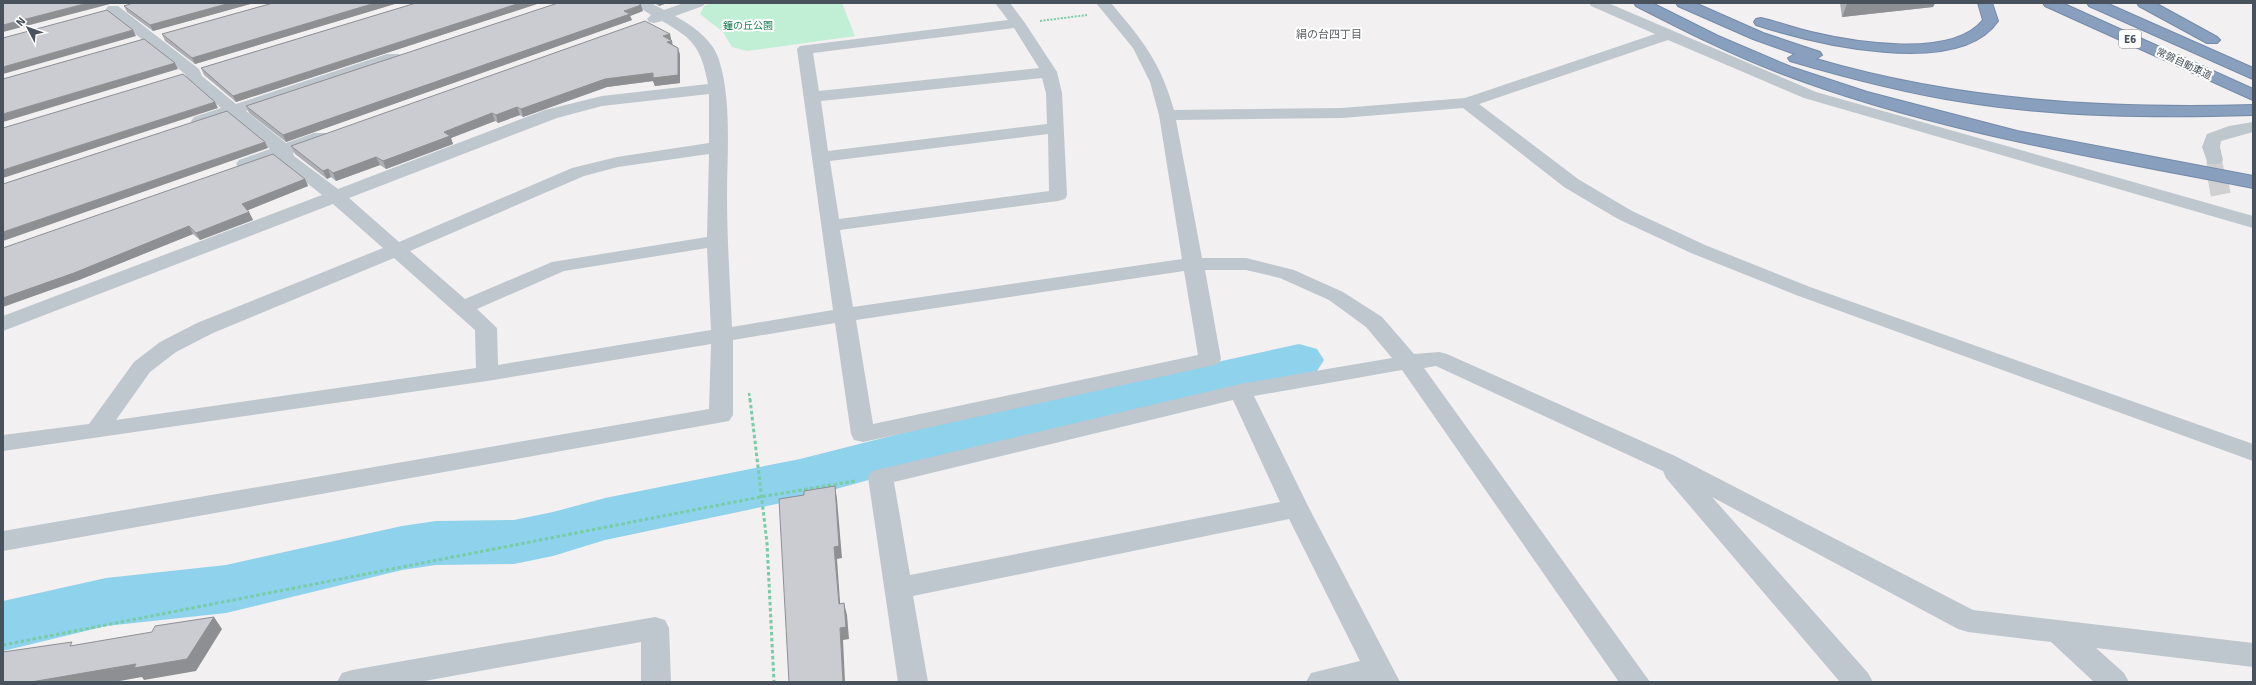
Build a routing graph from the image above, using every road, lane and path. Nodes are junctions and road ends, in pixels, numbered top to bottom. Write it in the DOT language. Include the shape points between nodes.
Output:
graph roads {
  1 [pos="640,3"];
  2 [pos="698,3"];
  3 [pos="1002,3"];
  4 [pos="1596,3"];
  5 [pos="1641,3"];
  6 [pos="1648,3"];
  7 [pos="1683,3"];
  8 [pos="1711,3"];
  9 [pos="1985,3"];
  10 [pos="2050,3"];
  11 [pos="2094,3"];
  12 [pos="2144,3"];
  13 [pos="130,5"];
  14 [pos="1107,7"];
  15 [pos="113,9"];
  16 [pos="98,13"];
  17 [pos="664,15"];
  18 [pos="1018,23"];
  19 [pos="635,25"];
  20 [pos="1670,34"];
  21 [pos="408,52"];
  22 [pos="2251,68"];
  23 [pos="1049,72"];
  24 [pos="717,88"];
  25 [pos="812,97"];
  26 [pos="2253,97"];
  27 [pos="1467,103"];
  28 [pos="234,109"];
  29 [pos="2253,110"];
  30 [pos="1167,115"];
  31 [pos="182,127"];
  32 [pos="2253,127"];
  33 [pos="1056,128"];
  34 [pos="336,132"];
  35 [pos="718,147"];
  36 [pos="284,150"];
  37 [pos="820,157"];
  38 [pos="2214,160"];
  39 [pos="232,169"];
  40 [pos="2253,182"];
  41 [pos="336,197"];
  42 [pos="2253,222"];
  43 [pos="830,226"];
  44 [pos="717,241"];
  45 [pos="396,250"];
  46 [pos="1193,264"];
  47 [pos="462,308"];
  48 [pos="844,315"];
  49 [pos="3,324"];
  50 [pos="722,335"];
  51 [pos="1408,362"];
  52 [pos="486,374"];
  53 [pos="748,388"];
  54 [pos="1240,391"];
  55 [pos="96,431"];
  56 [pos="3,443"];
  57 [pos="2253,453"];
  58 [pos="1666,462"];
  59 [pos="881,477"];
  60 [pos="760,497"];
  61 [pos="1296,508"];
  62 [pos="3,541"];
  63 [pos="899,588"];
  64 [pos="2060,632"];
  65 [pos="3,645"];
  66 [pos="2253,655"];
  67 [pos="1382,676"];
  68 [pos="352,682"];
  69 [pos="656,682"];
  70 [pos="774,682"];
  71 [pos="913,682"];
  72 [pos="1321,682"];
  73 [pos="1635,682"];
  74 [pos="1858,682"];
  75 [pos="2114,682"];
  1 -- 17 [label="street"];
  2 -- 17 [label="street"];
  3 -- 18 [label="street"];
  4 -- 20 [label="street"];
  5 -- 40 [label="highway" via="1679,25 1741,52 1865,96 2011,134"];
  6 -- 29 [label="highway" via="1804,61 1876,80 1955,96 2045,107 2116,111"];
  7 -- 26 [label="highway" via="1727,24 1791,48 1932,83 2087,100 2186,102"];
  8 -- 9 [label="highway" via="1772,26 1808,36 1852,44 1911,47 1942,46 1965,40 1982,31 1991,20"];
  10 -- 26 [label="highway, 常磐自動車道 / E6"];
  11 -- 22 [label="highway, 常磐自動車道 / E6"];
  12 -- 22 [label="highway"];
  13 -- 15 [label="street"];
  14 -- 18 [label="path"];
  14 -- 30 [label="street" via="1140,46 1158,82"];
  15 -- 16 [label="street"];
  15 -- 28 [label="street" via="193,72 194,78"];
  17 -- 19 [label="street"];
  17 -- 24 [label="street" via="700,41 711,59"];
  18 -- 23 [label="street"];
  18 -- 25 [label="street" via="805,49"];
  20 -- 27 [label="street"];
  20 -- 42 [label="street" via="1810,95 2217,202"];
  21 -- 28 [label="street"];
  23 -- 25 [label="street"];
  23 -- 33 [label="street" via="1054,93"];
  24 -- 35 [label="street"];
  24 -- 41 [label="street" via="576,106"];
  25 -- 37 [label="street"];
  27 -- 30 [label="street" via="1342,113"];
  27 -- 57 [label="street" via="1571,183 1626,215 1698,249 1803,291"];
  28 -- 31 [label="street"];
  28 -- 36 [label="street"];
  30 -- 46 [label="street"];
  32 -- 38 [label="street" via="2234,130 2213,138 2211,147"];
  33 -- 37 [label="street"];
  33 -- 43 [label="street" via="1058,195"];
  34 -- 36 [label="street"];
  35 -- 44 [label="street"];
  35 -- 45 [label="street" via="598,166 578,172"];
  36 -- 39 [label="street"];
  36 -- 41 [label="street" via="285,158"];
  37 -- 43 [label="street"];
  41 -- 45 [label="street"];
  41 -- 49 [label="street"];
  43 -- 48 [label="street"];
  44 -- 47 [label="street" via="559,266"];
  44 -- 50 [label="street"];
  45 -- 47 [label="street"];
  45 -- 55 [label="street" via="205,328 168,347 142,367"];
  46 -- 48 [label="street"];
  46 -- 48 [label="street" via="1210,359 863,434"];
  46 -- 51 [label="street" via="1246,264 1287,274 1336,296 1374,322"];
  47 -- 52 [label="street" via="486,328"];
  48 -- 50 [label="street"];
  50 -- 52 [label="street"];
  50 -- 62 [label="street" via="721,415"];
  51 -- 54 [label="street"];
  51 -- 58 [label="street" via="1439,359"];
  51 -- 73 [label="street"];
  52 -- 55 [label="street"];
  53 -- 60 [label="path"];
  54 -- 59 [label="street"];
  54 -- 61 [label="street"];
  55 -- 56 [label="street"];
  58 -- 64 [label="street" via="1968,621"];
  58 -- 74 [label="street"];
  59 -- 60 [label="path"];
  59 -- 63 [label="street"];
  60 -- 65 [label="path"];
  60 -- 70 [label="path" via="767,543"];
  61 -- 63 [label="street"];
  61 -- 67 [label="street"];
  63 -- 71 [label="street"];
  64 -- 66 [label="street"];
  64 -- 75 [label="street"];
  67 -- 72 [label="street"];
  68 -- 69 [label="street" via="655,628"];
}
